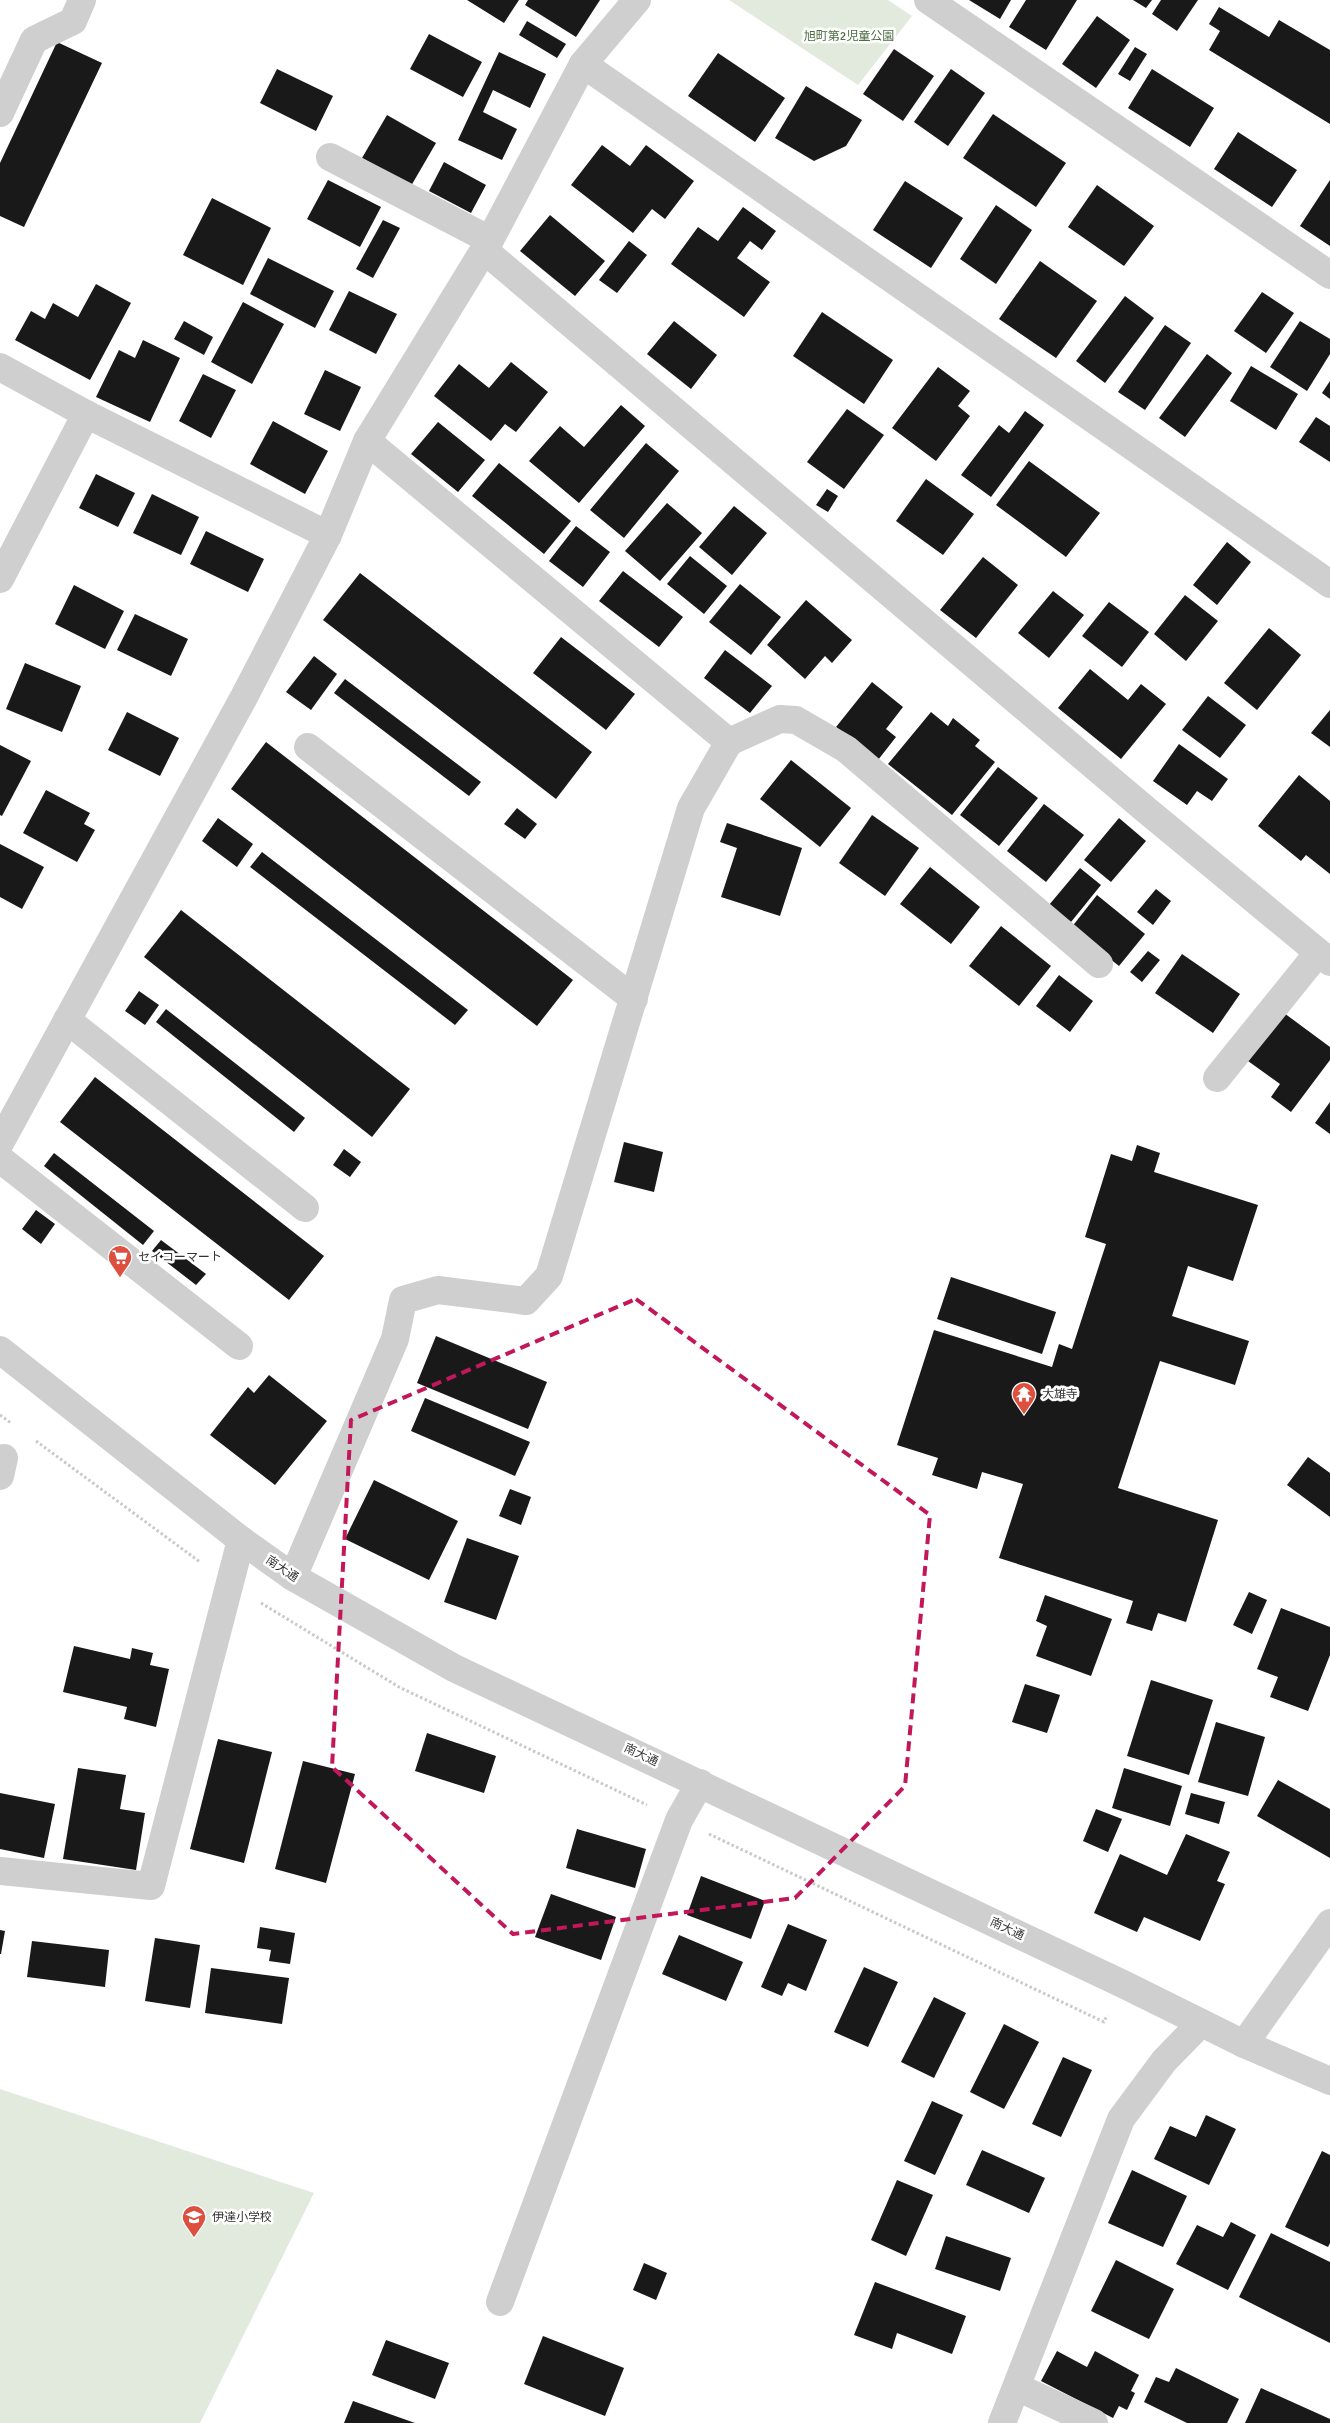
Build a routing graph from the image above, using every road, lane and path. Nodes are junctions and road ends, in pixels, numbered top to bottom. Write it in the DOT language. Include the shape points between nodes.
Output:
graph roads {
  1 [pos="82,0"];
  2 [pos="637,0"];
  3 [pos="928,0"];
  4 [pos="584,64"];
  5 [pos="0,113"];
  6 [pos="330,158"];
  7 [pos="487,245"];
  8 [pos="1330,275"];
  9 [pos="0,367"];
  10 [pos="86,414"];
  11 [pos="367,441"];
  12 [pos="328,535"];
  13 [pos="0,579"];
  14 [pos="1330,584"];
  15 [pos="729,742"];
  16 [pos="308,747"];
  17 [pos="1324,957"];
  18 [pos="1099,964"];
  19 [pos="634,999"];
  20 [pos="67,1020"];
  21 [pos="1217,1078"];
  22 [pos="0,1143"];
  23 [pos="0,1159"];
  24 [pos="305,1208"];
  25 [pos="239,1346"];
  26 [pos="0,1350"];
  27 [pos="240,1540"];
  28 [pos="292,1577"];
  29 [pos="700,1783"];
  30 [pos="0,1871"];
  31 [pos="1330,1923"];
  32 [pos="1200,2024"];
  33 [pos="1244,2044"];
  34 [pos="1330,2081"];
  35 [pos="500,2302"];
  36 [pos="1017,2387"];
  37 [pos="1002,2423"];
  38 [pos="1094,2423"];
  1 -- 5 [label="street" via="73,21 34,40"];
  2 -- 4 [label="street"];
  3 -- 8 [label="street"];
  4 -- 7 [label="street"];
  4 -- 14 [label="street"];
  6 -- 7 [label="street"];
  7 -- 11 [label="street"];
  7 -- 17 [label="street" via="1130,797"];
  9 -- 10 [label="street"];
  10 -- 12 [label="street"];
  10 -- 13 [label="street"];
  11 -- 12 [label="street"];
  11 -- 15 [label="street"];
  12 -- 20 [label="street" via="244,697"];
  15 -- 18 [label="street" via="780,719 796,720 838,744"];
  15 -- 19 [label="street" via="691,808"];
  16 -- 19 [label="street"];
  17 -- 21 [label="street"];
  19 -- 28 [label="street" via="549,1276 526,1301 438,1290 403,1300 395,1339"];
  20 -- 22 [label="street"];
  20 -- 24 [label="street"];
  23 -- 25 [label="street"];
  26 -- 27 [label="street, 南大通"];
  27 -- 28 [label="street, 南大通"];
  27 -- 30 [label="street" via="151,1886"];
  28 -- 29 [label="street, 南大通" via="454,1668"];
  29 -- 32 [label="street, 南大通" via="1125,1984"];
  29 -- 35 [label="street" via="679,1820"];
  31 -- 33 [label="street"];
  32 -- 33 [label="street, 南大通"];
  32 -- 36 [label="street" via="1164,2061 1121,2119"];
  33 -- 34 [label="street, 南大通"];
  36 -- 37 [label="street"];
  36 -- 38 [label="street"];
}
